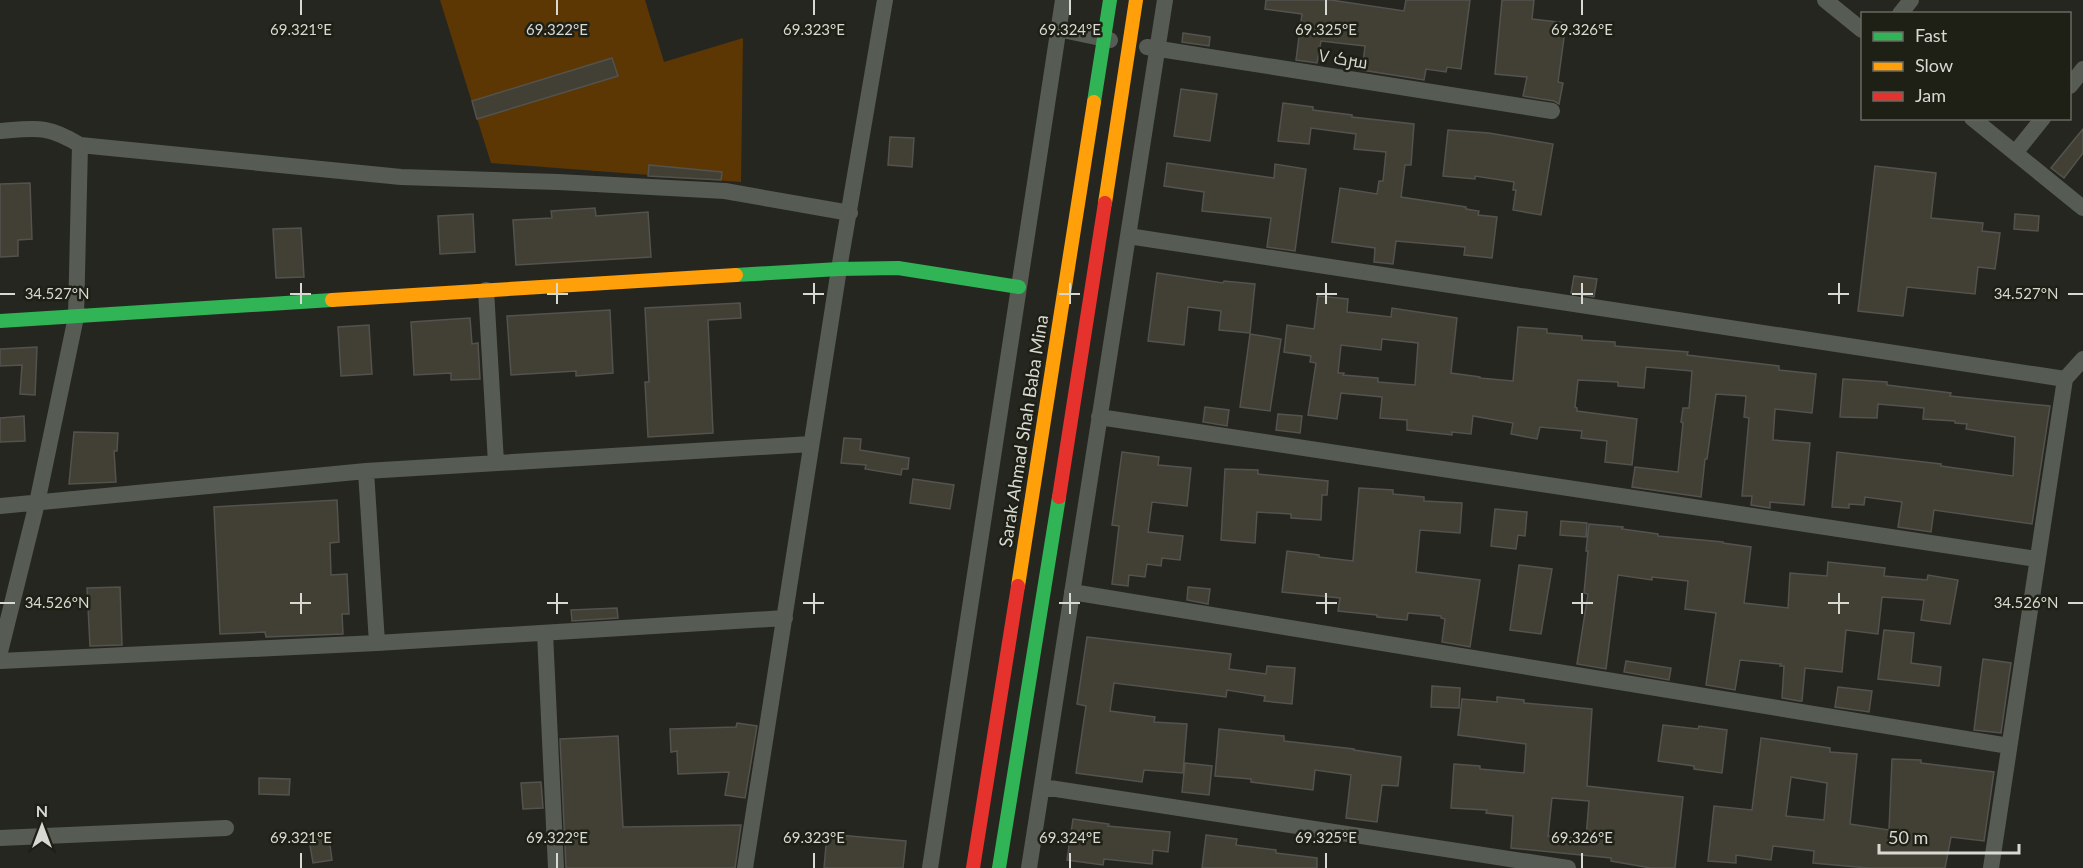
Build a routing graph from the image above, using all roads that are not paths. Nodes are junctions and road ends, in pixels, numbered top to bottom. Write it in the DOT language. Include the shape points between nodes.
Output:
graph roads {
  1 [pos="885,0"];
  2 [pos="1063,0"];
  3 [pos="1110,0"];
  4 [pos="1136,0"];
  5 [pos="1165,0"];
  6 [pos="1825,0"];
  7 [pos="1911,0"];
  8 [pos="1902,12"];
  9 [pos="1861,28"];
  10 [pos="1058,29"];
  11 [pos="1104,39"];
  12 [pos="1129,44"];
  13 [pos="1156,49"];
  14 [pos="2083,69"];
  15 [pos="2071,85"];
  16 [pos="1552,111"];
  17 [pos="1974,120"];
  18 [pos="2041,120"];
  19 [pos="0,130"];
  20 [pos="80,145"];
  21 [pos="2015,153"];
  22 [pos="2083,208"];
  23 [pos="850,213"];
  24 [pos="1128,236"];
  25 [pos="839,269"];
  26 [pos="1019,287"];
  27 [pos="486,290"];
  28 [pos="76,317"];
  29 [pos="0,321"];
  30 [pos="2083,359"];
  31 [pos="2065,379"];
  32 [pos="1099,417"];
  33 [pos="811,444"];
  34 [pos="496,463"];
  35 [pos="366,471"];
  36 [pos="37,504"];
  37 [pos="0,506"];
  38 [pos="2037,559"];
  39 [pos="1072,592"];
  40 [pos="785,618"];
  41 [pos="545,633"];
  42 [pos="377,643"];
  43 [pos="0,652"];
  44 [pos="0,661"];
  45 [pos="2009,746"];
  46 [pos="1043,787"];
  47 [pos="226,828"];
  48 [pos="0,838"];
  49 [pos="556,868"];
  50 [pos="745,868"];
  51 [pos="930,868"];
  52 [pos="973,868"];
  53 [pos="999,868"];
  54 [pos="1029,868"];
  55 [pos="1568,868"];
  56 [pos="1991,868"];
  1 -- 23 [label="street"];
  2 -- 10 [label="street"];
  3 -- 11 [label="main road, Sarak Ahmad Shah Baba Mina"];
  4 -- 12 [label="main road"];
  5 -- 13 [label="street"];
  6 -- 9 [label="street"];
  7 -- 8 [label="street"];
  10 -- 11 [label="street, سرک ۷"];
  10 -- 26 [label="street"];
  11 -- 12 [label="street, سرک ۷"];
  11 -- 52 [label="main road, Sarak Ahmad Shah Baba Mina"];
  12 -- 13 [label="street, سرک ۷"];
  12 -- 53 [label="main road"];
  13 -- 16 [label="street, سرک ۷"];
  13 -- 24 [label="street"];
  14 -- 15 [label="street"];
  17 -- 21 [label="street"];
  18 -- 21 [label="street"];
  19 -- 20 [label="street" via="42,128 61,133"];
  20 -- 23 [label="street" via="401,177 725,191"];
  20 -- 28 [label="street"];
  21 -- 22 [label="street"];
  23 -- 25 [label="street"];
  24 -- 31 [label="street"];
  24 -- 32 [label="street"];
  25 -- 26 [label="main road" via="898,268"];
  25 -- 27 [label="main road"];
  25 -- 33 [label="street"];
  26 -- 51 [label="street"];
  27 -- 28 [label="main road"];
  27 -- 34 [label="street"];
  28 -- 29 [label="main road"];
  28 -- 36 [label="street"];
  30 -- 31 [label="street"];
  31 -- 38 [label="street"];
  32 -- 38 [label="street"];
  32 -- 39 [label="street"];
  33 -- 34 [label="street"];
  33 -- 40 [label="street"];
  34 -- 35 [label="street"];
  35 -- 36 [label="street"];
  35 -- 42 [label="street"];
  36 -- 37 [label="street"];
  36 -- 43 [label="street"];
  38 -- 45 [label="street"];
  39 -- 45 [label="street"];
  39 -- 46 [label="street"];
  40 -- 41 [label="street"];
  40 -- 50 [label="street"];
  41 -- 42 [label="street"];
  41 -- 49 [label="street"];
  42 -- 44 [label="street"];
  45 -- 56 [label="street"];
  46 -- 54 [label="street"];
  46 -- 55 [label="street"];
  47 -- 48 [label="street"];
}
